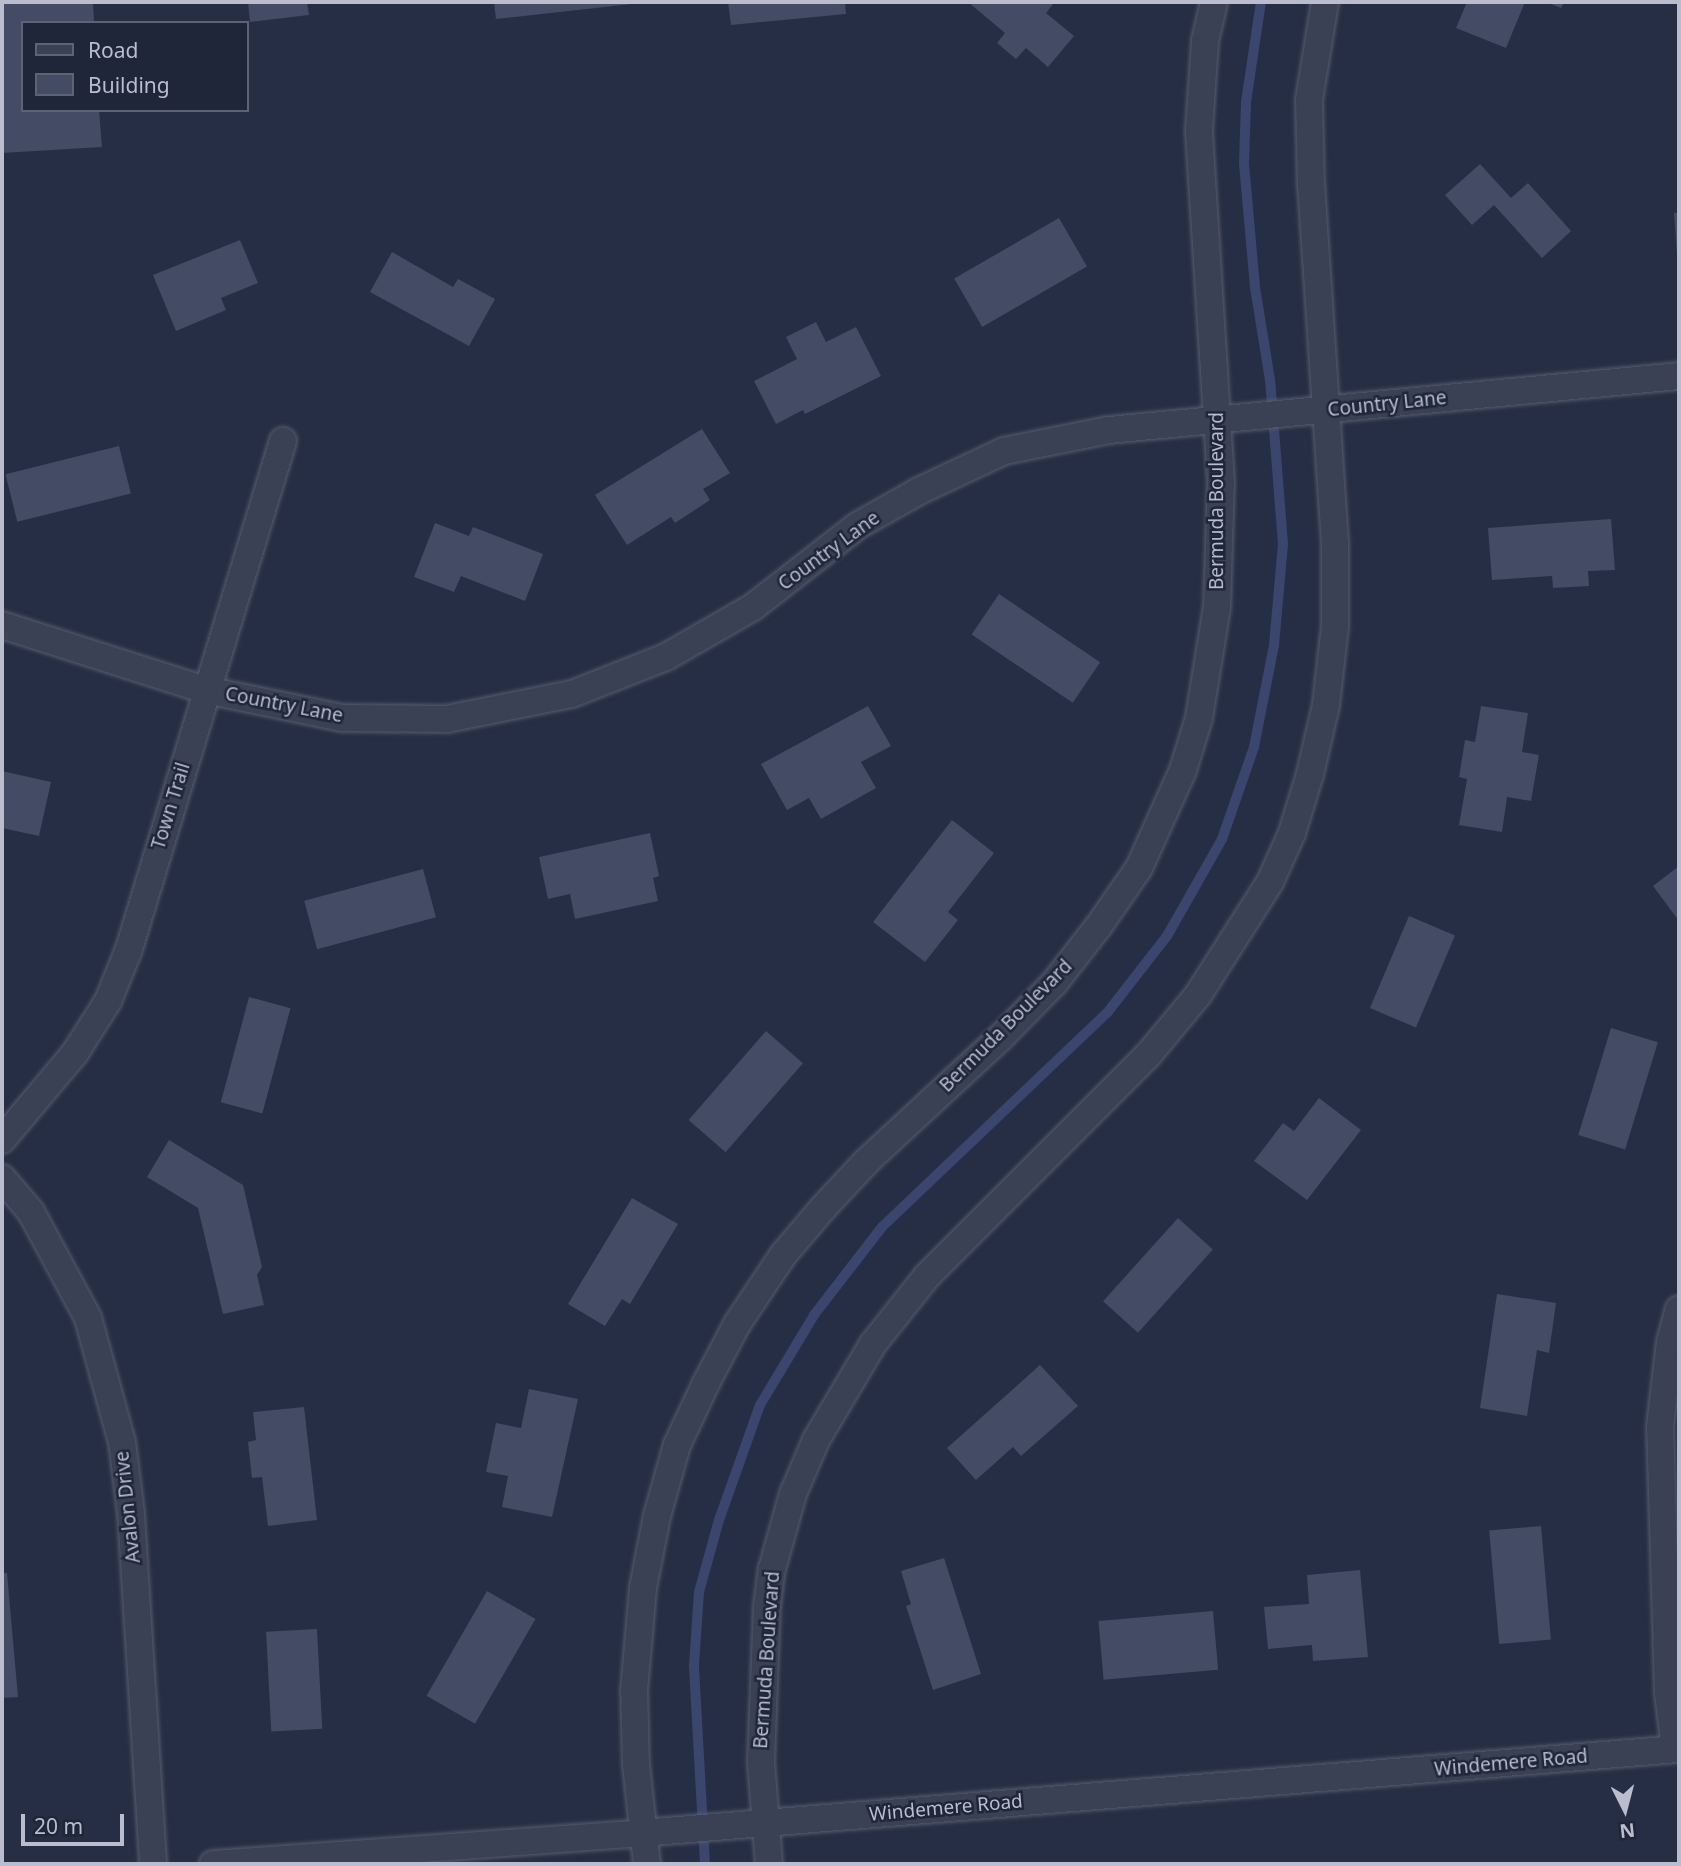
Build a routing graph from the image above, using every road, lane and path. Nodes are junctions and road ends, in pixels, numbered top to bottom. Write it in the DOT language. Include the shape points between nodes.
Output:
graph roads {
  1 [pos="1214,2"];
  2 [pos="1325,2"];
  3 [pos="1679,376"];
  4 [pos="1328,410"];
  5 [pos="1218,419"];
  6 [pos="283,441"];
  7 [pos="2,625"];
  8 [pos="206,690"];
  9 [pos="2,1140"];
  10 [pos="2,1178"];
  11 [pos="1679,1309"];
  12 [pos="1677,1749"];
  13 [pos="768,1822"];
  14 [pos="642,1833"];
  15 [pos="153,1864"];
  16 [pos="212,1864"];
  17 [pos="648,1864"];
  18 [pos="769,1864"];
  1 -- 5 [label="street, Bermuda Boulevard" via="1205,41 1199,130"];
  2 -- 4 [label="street, Bermuda Boulevard" via="1309,100"];
  3 -- 4 [label="street, Country Lane"];
  4 -- 5 [label="street, Country Lane"];
  4 -- 13 [label="street, Bermuda Boulevard" via="1335,626 1326,705 1292,833 1270,882 1198,995 1149,1054 927,1276 873,1344 816,1440 793,1494 768,1594 761,1762"];
  5 -- 8 [label="street, Country Lane" via="1066,437 1004,451 857,526 753,607 709,635 572,694 447,719 394,720 343,718"];
  5 -- 14 [label="street, Bermuda Boulevard" via="1217,607 1208,670 1183,770 1139,868 1055,982 866,1162 783,1255 737,1324 677,1445 642,1588 635,1691"];
  6 -- 8 [label="street, Town Trail"];
  7 -- 8 [label="street, Country Lane"];
  8 -- 9 [label="street, Town Trail" via="129,949 108,1001 75,1053"];
  10 -- 15 [label="street, Avalon Drive" via="31,1212 88,1318 122,1442 131,1513"];
  11 -- 12 [label="street" via="1670,1342 1660,1427 1668,1693"];
  12 -- 13 [label="street, Windemere Road"];
  13 -- 14 [label="street, Windemere Road"];
  13 -- 18 [label="street, Bermuda Boulevard"];
  14 -- 16 [label="street, Windemere Road"];
  14 -- 17 [label="street, Bermuda Boulevard"];
}
